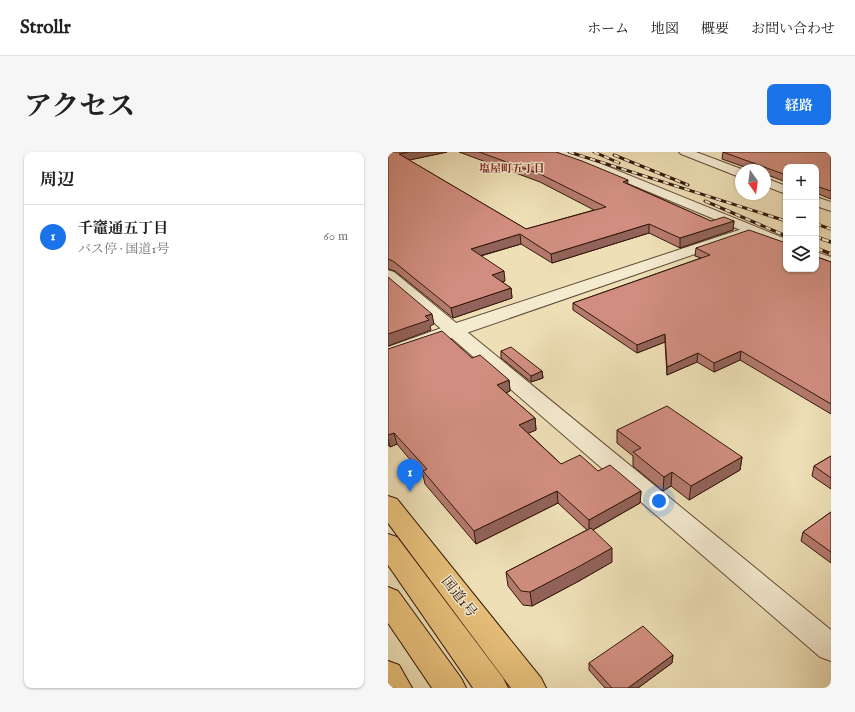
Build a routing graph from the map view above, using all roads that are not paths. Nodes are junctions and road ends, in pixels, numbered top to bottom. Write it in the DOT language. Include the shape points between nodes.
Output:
graph roads {
  1 [pos="562,152"];
  2 [pos="685,152"];
  3 [pos="735,171"];
  4 [pos="771,184"];
  5 [pos="783,189"];
  6 [pos="819,202"];
  7 [pos="831,206"];
  8 [pos="751,230"];
  9 [pos="783,243"];
  10 [pos="819,258"];
  11 [pos="831,263"];
  12 [pos="388,275"];
  13 [pos="454,330"];
  14 [pos="388,354"];
  15 [pos="388,506"];
  16 [pos="388,544"];
  17 [pos="388,599"];
  18 [pos="831,648"];
  19 [pos="388,675"];
  20 [pos="396,688"];
  21 [pos="450,688"];
  22 [pos="492,688"];
  23 [pos="530,688"];
  1 -- 8 [label="street"];
  2 -- 3 [label="street"];
  4 -- 5 [label="street"];
  6 -- 7 [label="street"];
  8 -- 9 [label="street"];
  8 -- 13 [label="street"];
  10 -- 11 [label="street"];
  12 -- 13 [label="street"];
  13 -- 14 [label="street"];
  13 -- 18 [label="street"];
  15 -- 23 [label="highway, 国道1号"];
  16 -- 22 [label="highway"];
  17 -- 21 [label="highway"];
  19 -- 20 [label="highway"];
}
